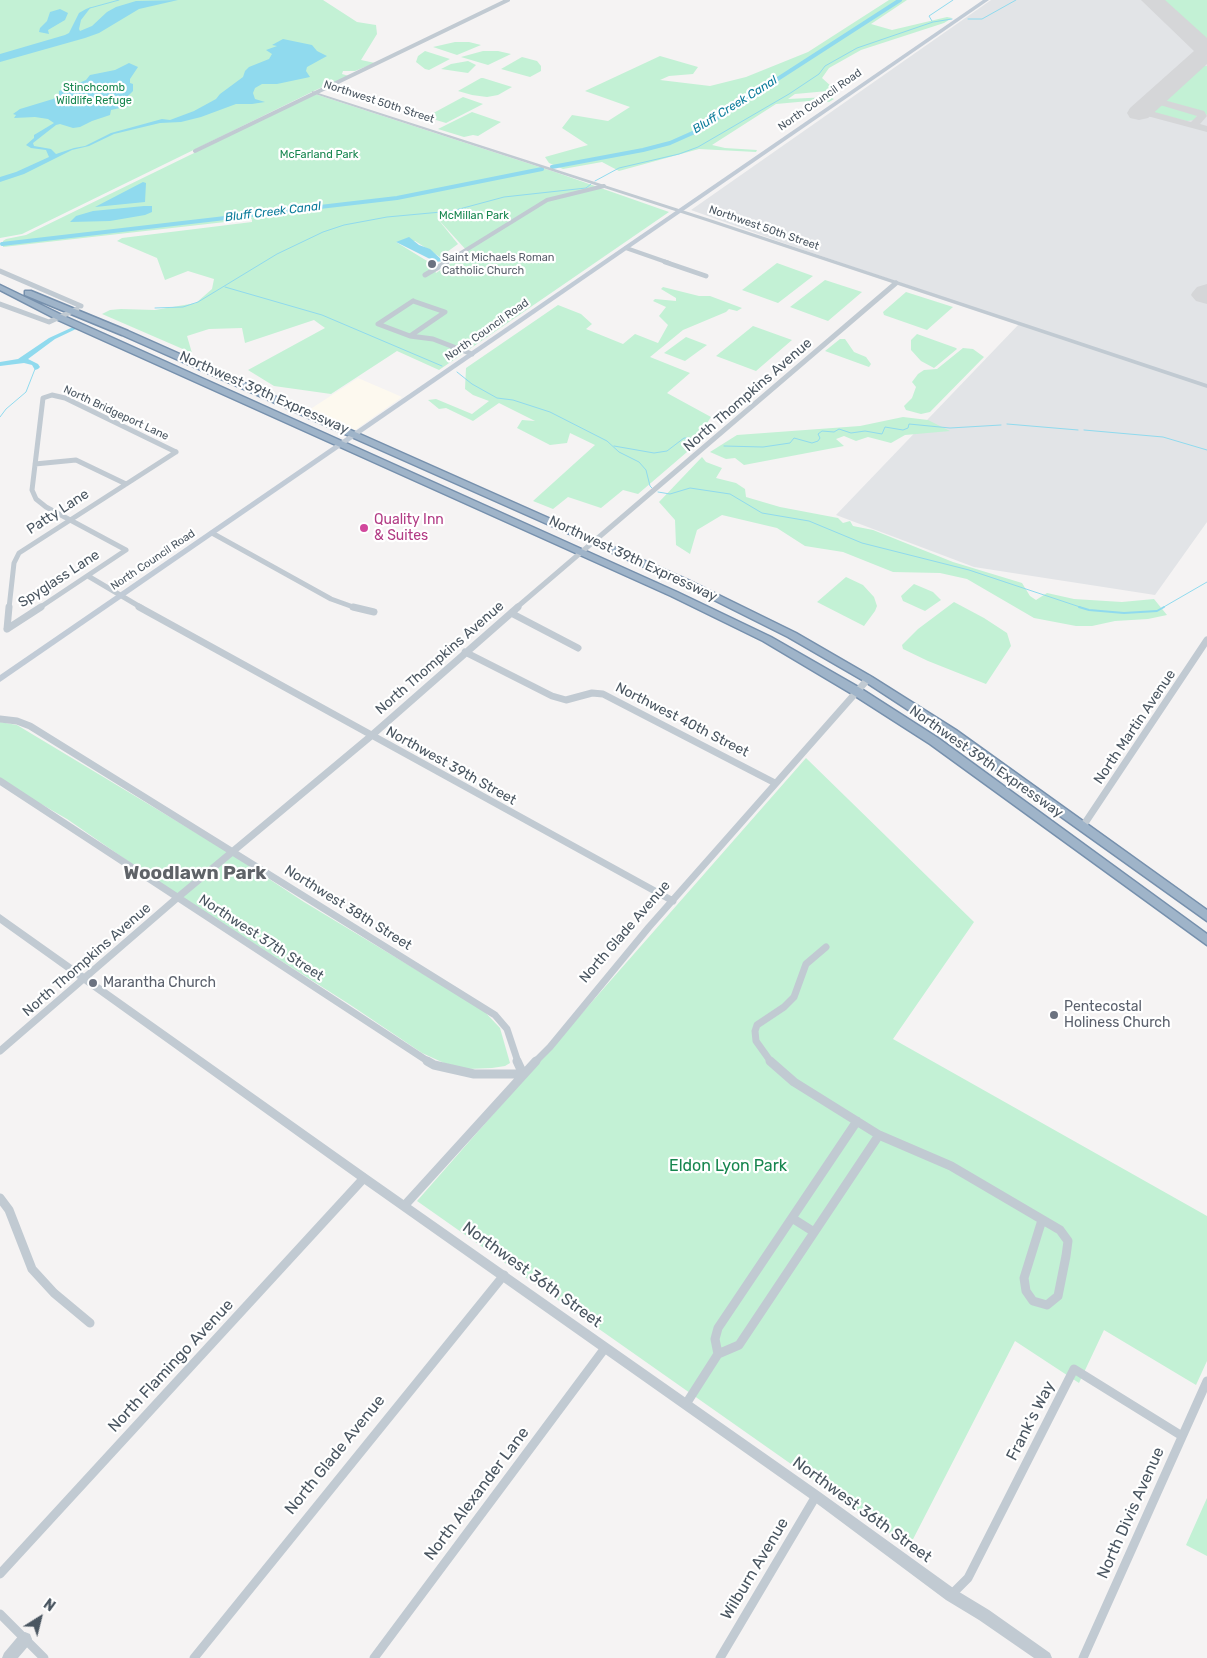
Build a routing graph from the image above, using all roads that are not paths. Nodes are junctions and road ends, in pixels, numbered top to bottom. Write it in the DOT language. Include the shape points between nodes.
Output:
graph roads {
  1 [pos="508,0"];
  2 [pos="986,0"];
  3 [pos="314,92"];
  4 [pos="195,150"];
  5 [pos="604,186"];
  6 [pos="680,211"];
  7 [pos="626,248"];
  8 [pos="0,270"];
  9 [pos="426,275"];
  10 [pos="706,276"];
  11 [pos="0,282"];
  12 [pos="896,283"];
  13 [pos="0,287"];
  14 [pos="0,304"];
  15 [pos="73,311"];
  16 [pos="61,318"];
  17 [pos="410,336"];
  18 [pos="472,354"];
  19 [pos="1207,386"];
  20 [pos="355,436"];
  21 [pos="342,444"];
  22 [pos="176,452"];
  23 [pos="35,464"];
  24 [pos="126,484"];
  25 [pos="70,520"];
  26 [pos="212,533"];
  27 [pos="595,542"];
  28 [pos="582,552"];
  29 [pos="88,576"];
  30 [pos="120,596"];
  31 [pos="744,610"];
  32 [pos="374,612"];
  33 [pos="510,613"];
  34 [pos="733,622"];
  35 [pos="7,629"];
  36 [pos="1207,640"];
  37 [pos="578,648"];
  38 [pos="465,652"];
  39 [pos="0,679"];
  40 [pos="868,679"];
  41 [pos="856,692"];
  42 [pos="0,719"];
  43 [pos="371,736"];
  44 [pos="0,781"];
  45 [pos="775,783"];
  46 [pos="1083,826"];
  47 [pos="1069,839"];
  48 [pos="233,852"];
  49 [pos="1154,878"];
  50 [pos="1138,890"];
  51 [pos="177,898"];
  52 [pos="673,902"];
  53 [pos="1207,916"];
  54 [pos="0,918"];
  55 [pos="1207,940"];
  56 [pos="826,947"];
  57 [pos="86,978"];
  58 [pos="0,1051"];
  59 [pos="523,1074"];
  60 [pos="857,1121"];
  61 [pos="879,1135"];
  62 [pos="364,1178"];
  63 [pos="0,1198"];
  64 [pos="405,1205"];
  65 [pos="792,1218"];
  66 [pos="1042,1220"];
  67 [pos="814,1232"];
  68 [pos="504,1275"];
  69 [pos="90,1323"];
  70 [pos="605,1348"];
  71 [pos="718,1354"];
  72 [pos="1207,1381"];
  73 [pos="686,1404"];
  74 [pos="1182,1436"];
  75 [pos="816,1496"];
  76 [pos="0,1574"];
  77 [pos="951,1595"];
  78 [pos="0,1614"];
  79 [pos="26,1639"];
  80 [pos="9,1658"];
  81 [pos="44,1658"];
  82 [pos="194,1658"];
  83 [pos="374,1658"];
  84 [pos="720,1658"];
  85 [pos="1045,1658"];
  86 [pos="1083,1658"];
  1 -- 3 [label="street"];
  2 -- 6 [label="main road, North Council Road"];
  3 -- 4 [label="street"];
  3 -- 5 [label="street, Northwest 50th Street"];
  5 -- 6 [label="street, Northwest 50th Street"];
  5 -- 9 [label="street" via="548,200"];
  6 -- 7 [label="main road, North Council Road"];
  6 -- 12 [label="street, Northwest 50th Street"];
  7 -- 10 [label="street"];
  7 -- 18 [label="main road, North Council Road"];
  8 -- 15 [label="street" via="81,306"];
  11 -- 15 [label="highway, Northwest 39th Expressway"];
  12 -- 19 [label="street, Northwest 50th Street"];
  12 -- 27 [label="street, North Thompkins Avenue"];
  13 -- 16 [label="highway, Northwest 39th Expressway"];
  14 -- 16 [label="street" via="45,321"];
  15 -- 16 [label="street"];
  15 -- 20 [label="highway, Northwest 39th Expressway"];
  16 -- 21 [label="highway, Northwest 39th Expressway"];
  17 -- 17 [label="street" via="378,324 413,301 445,312"];
  17 -- 18 [label="street" via="433,340"];
  18 -- 20 [label="main road, North Council Road"];
  20 -- 21 [label="main road, North Council Road"];
  20 -- 27 [label="highway, Northwest 39th Expressway"];
  21 -- 26 [label="main road, North Council Road"];
  21 -- 28 [label="highway, Northwest 39th Expressway"];
  22 -- 23 [label="street, North Bridgeport Lane" via="65,398 48,396 42,402"];
  22 -- 24 [label="street, Patty Lane"];
  23 -- 24 [label="street" via="76,460"];
  23 -- 25 [label="street" via="32,490 36,499"];
  24 -- 25 [label="street, Patty Lane"];
  25 -- 29 [label="street, Spyglass Lane" via="126,550"];
  25 -- 35 [label="street, Patty Lane" via="19,553 14,563"];
  26 -- 30 [label="main road, North Council Road"];
  26 -- 32 [label="street" via="331,599"];
  27 -- 28 [label="street, North Thompkins Avenue"];
  27 -- 31 [label="highway, Northwest 39th Expressway"];
  28 -- 33 [label="street, North Thompkins Avenue"];
  28 -- 34 [label="highway, Northwest 39th Expressway"];
  29 -- 30 [label="street, Northwest 39th Street"];
  29 -- 35 [label="street, Spyglass Lane"];
  30 -- 39 [label="main road, North Council Road"];
  30 -- 43 [label="street, Northwest 39th Street"];
  31 -- 34 [label="highway"];
  31 -- 40 [label="highway, Northwest 39th Expressway"];
  33 -- 37 [label="street"];
  33 -- 38 [label="street, North Thompkins Avenue"];
  34 -- 41 [label="highway, Northwest 39th Expressway"];
  36 -- 46 [label="street, North Martin Avenue"];
  38 -- 43 [label="street, North Thompkins Avenue"];
  38 -- 45 [label="street, Northwest 40th Street" via="552,696 566,700 592,693 604,694"];
  40 -- 41 [label="street, North Glade Avenue"];
  40 -- 46 [label="highway, Northwest 39th Expressway" via="952,733"];
  41 -- 45 [label="street, North Glade Avenue"];
  41 -- 47 [label="highway, Northwest 39th Expressway" via="934,741"];
  42 -- 48 [label="street, Northwest 38th Street" via="30,726"];
  43 -- 48 [label="street, North Thompkins Avenue"];
  43 -- 52 [label="street, Northwest 39th Street"];
  44 -- 51 [label="street, Northwest 37th Street"];
  45 -- 52 [label="street, North Glade Avenue"];
  46 -- 47 [label="highway"];
  46 -- 49 [label="highway, Northwest 39th Expressway"];
  47 -- 50 [label="highway, Northwest 39th Expressway"];
  48 -- 51 [label="street, North Thompkins Avenue"];
  48 -- 59 [label="street, Northwest 38th Street" via="495,1015 507,1029"];
  49 -- 50 [label="highway"];
  49 -- 53 [label="highway, Northwest 39th Expressway"];
  50 -- 55 [label="highway, Northwest 39th Expressway"];
  51 -- 57 [label="street, North Thompkins Avenue"];
  51 -- 59 [label="street, Northwest 37th Street" via="434,1065 474,1074"];
  52 -- 59 [label="street, North Glade Avenue" via="550,1047"];
  54 -- 57 [label="street, Northwest 36th Street"];
  56 -- 60 [label="street" via="806,964 794,997 754,1031 766,1057 794,1082"];
  57 -- 58 [label="street, North Thompkins Avenue"];
  57 -- 62 [label="street, Northwest 36th Street"];
  59 -- 64 [label="street, North Glade Avenue"];
  60 -- 61 [label="street"];
  60 -- 65 [label="street"];
  61 -- 66 [label="street" via="951,1166"];
  61 -- 67 [label="street"];
  62 -- 64 [label="street, Northwest 36th Street"];
  62 -- 76 [label="street, North Flamingo Avenue"];
  63 -- 69 [label="street" via="9,1210 32,1269 54,1293"];
  64 -- 68 [label="street, Northwest 36th Street"];
  65 -- 67 [label="street"];
  65 -- 71 [label="street" via="718,1328 715,1338"];
  66 -- 66 [label="street" via="1024,1278 1026,1291 1033,1301 1047,1305 1058,1296 1068,1241 1060,1230"];
  67 -- 71 [label="street" via="739,1345"];
  68 -- 70 [label="street, Northwest 36th Street"];
  68 -- 82 [label="street, North Glade Avenue"];
  70 -- 73 [label="street, Northwest 36th Street"];
  70 -- 83 [label="street, North Alexander Lane"];
  71 -- 73 [label="street"];
  72 -- 74 [label="street, North Divis Avenue"];
  73 -- 75 [label="street, Northwest 36th Street"];
  74 -- 77 [label="street, Frank's Way" via="1074,1369 968,1578"];
  74 -- 86 [label="street, North Divis Avenue"];
  75 -- 77 [label="street, Northwest 36th Street"];
  75 -- 84 [label="street, Wilburn Avenue"];
  77 -- 85 [label="street, Northwest 36th Street"];
  78 -- 79 [label="street"];
  79 -- 80 [label="street"];
  79 -- 81 [label="street"];
}
